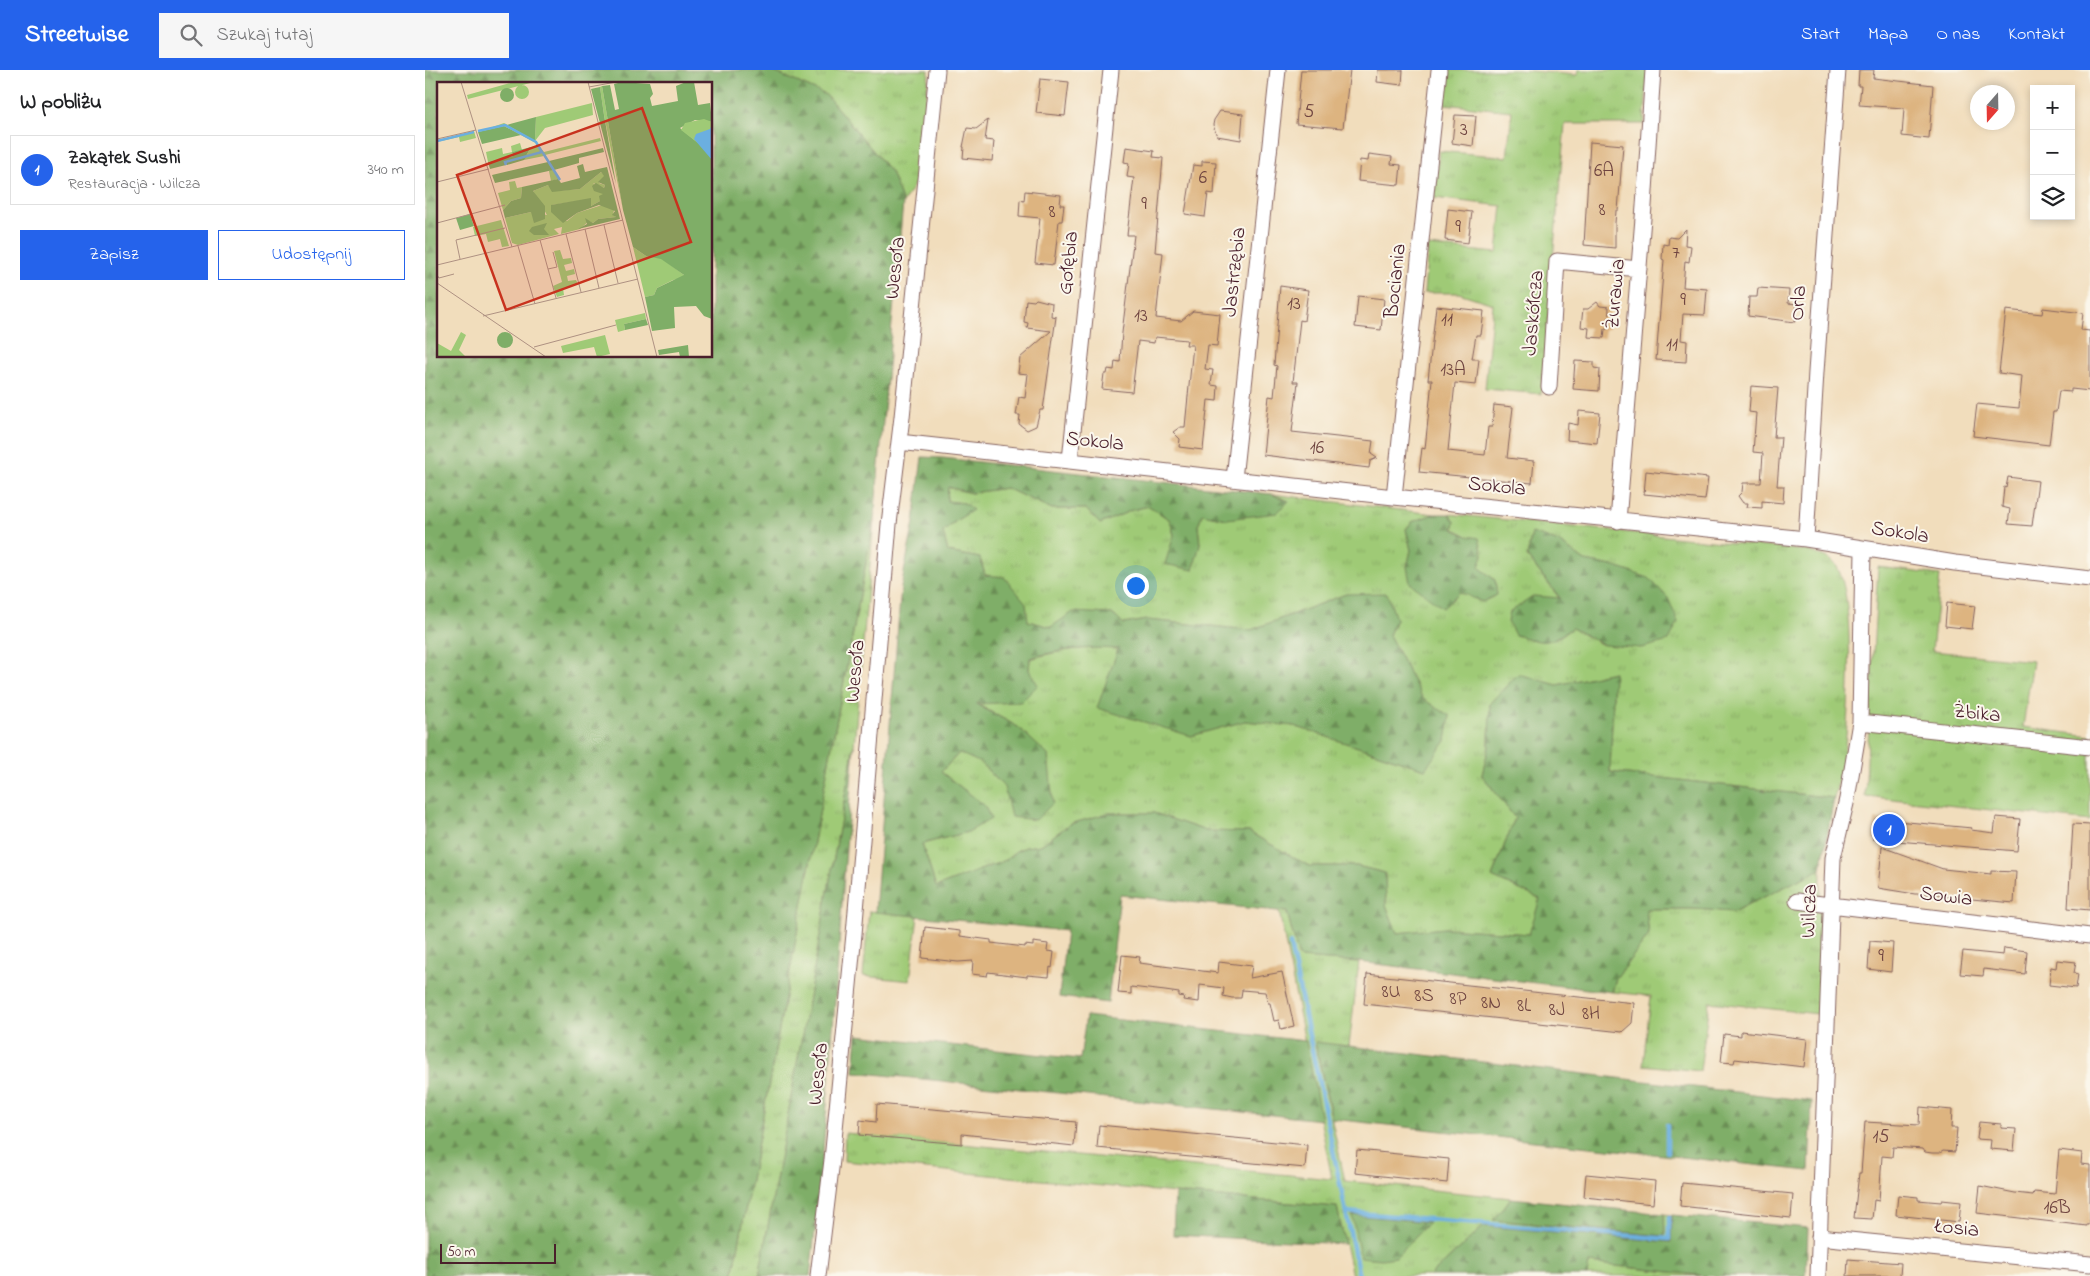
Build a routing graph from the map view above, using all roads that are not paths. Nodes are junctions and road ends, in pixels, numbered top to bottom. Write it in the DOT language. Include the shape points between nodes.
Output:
graph roads {
  1 [pos="937,70"];
  2 [pos="1111,70"];
  3 [pos="1278,70"];
  4 [pos="1439,70"];
  5 [pos="1653,70"];
  6 [pos="1838,70"];
  7 [pos="1639,269"];
  8 [pos="1549,387"];
  9 [pos="899,442"];
  10 [pos="1070,460"];
  11 [pos="1234,478"];
  12 [pos="1394,497"];
  13 [pos="1618,520"];
  14 [pos="1806,539"];
  15 [pos="1863,550"];
  16 [pos="2090,579"];
  17 [pos="1860,722"];
  18 [pos="2090,747"];
  19 [pos="1797,901"];
  20 [pos="1831,904"];
  21 [pos="2090,936"];
  22 [pos="1819,1237"];
  23 [pos="2090,1264"];
  24 [pos="818,1276"];
  25 [pos="1818,1276"];
  1 -- 9 [label="street, Wesoła"];
  2 -- 10 [label="street, Gołębia"];
  3 -- 11 [label="street, Jastrzębia"];
  4 -- 12 [label="street, Bociania"];
  5 -- 7 [label="street, Żurawia"];
  6 -- 14 [label="street, Orla"];
  7 -- 8 [label="street, Jaskółcza" via="1557,262"];
  7 -- 13 [label="street, Żurawia"];
  9 -- 10 [label="street, Sokola"];
  9 -- 24 [label="street, Wesoła" via="854,934"];
  10 -- 11 [label="street, Sokola"];
  11 -- 12 [label="street, Sokola"];
  12 -- 13 [label="street, Sokola"];
  13 -- 14 [label="street, Sokola"];
  14 -- 15 [label="street, Sokola"];
  15 -- 16 [label="street, Sokola"];
  15 -- 17 [label="street, Wilcza"];
  17 -- 18 [label="street, Żbika"];
  17 -- 20 [label="street, Wilcza" via="1833,858"];
  19 -- 20 [label="street, Sowia"];
  20 -- 21 [label="street, Sowia"];
  20 -- 22 [label="street, Wilcza"];
  22 -- 23 [label="street, Łosia"];
  22 -- 25 [label="street, Wilcza"];
}
